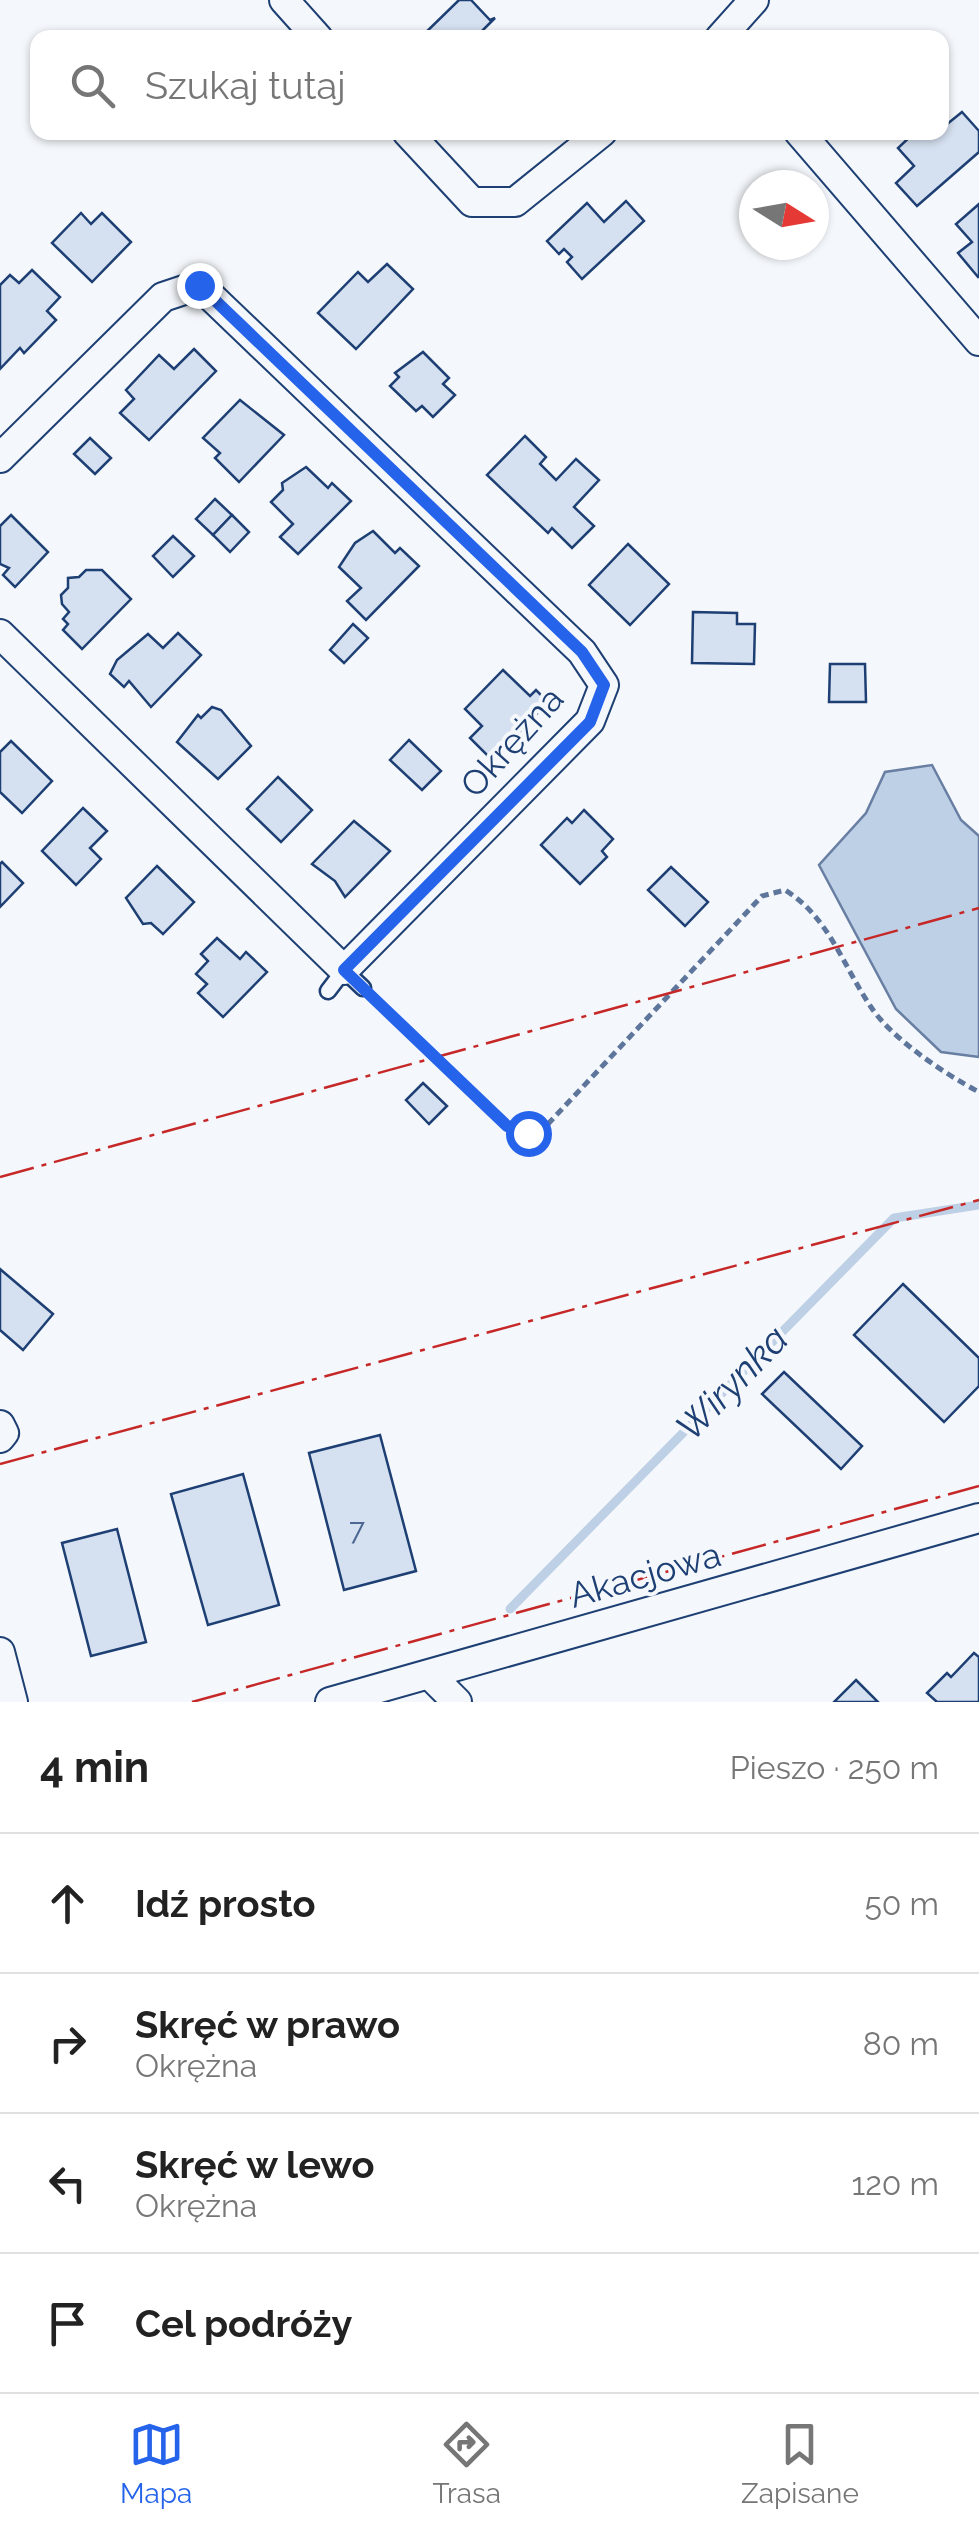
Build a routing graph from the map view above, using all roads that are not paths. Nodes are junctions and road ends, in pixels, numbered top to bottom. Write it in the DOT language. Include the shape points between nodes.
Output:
graph roads {
  1 [pos="284,0"];
  2 [pos="754,0"];
  3 [pos="311,30"];
  4 [pos="727,30"];
  5 [pos="414,140"];
  6 [pos="592,140"];
  7 [pos="806,140"];
  8 [pos="979,341"];
  9 [pos="0,458"];
  10 [pos="0,634"];
  11 [pos="0,1425"];
  12 [pos="0,1438"];
  13 [pos="979,1518"];
  14 [pos="0,1652"];
  15 [pos="430,1675"];
  16 [pos="13,1702"];
  17 [pos="330,1702"];
  18 [pos="456,1702"];
  1 -- 3 [label="street"];
  2 -- 4 [label="street"];
  5 -- 6 [label="street" via="472,202 516,202"];
  7 -- 8 [label="street"];
  9 -- 10 [label="street, Okrężna" via="164,296 199,285 582,652 604,685 590,722 345,983"];
  11 -- 12 [label="street"];
  13 -- 15 [label="street, Akacjowa"];
  14 -- 16 [label="street"];
  15 -- 17 [label="street, Akacjowa"];
  15 -- 18 [label="street"];
}
